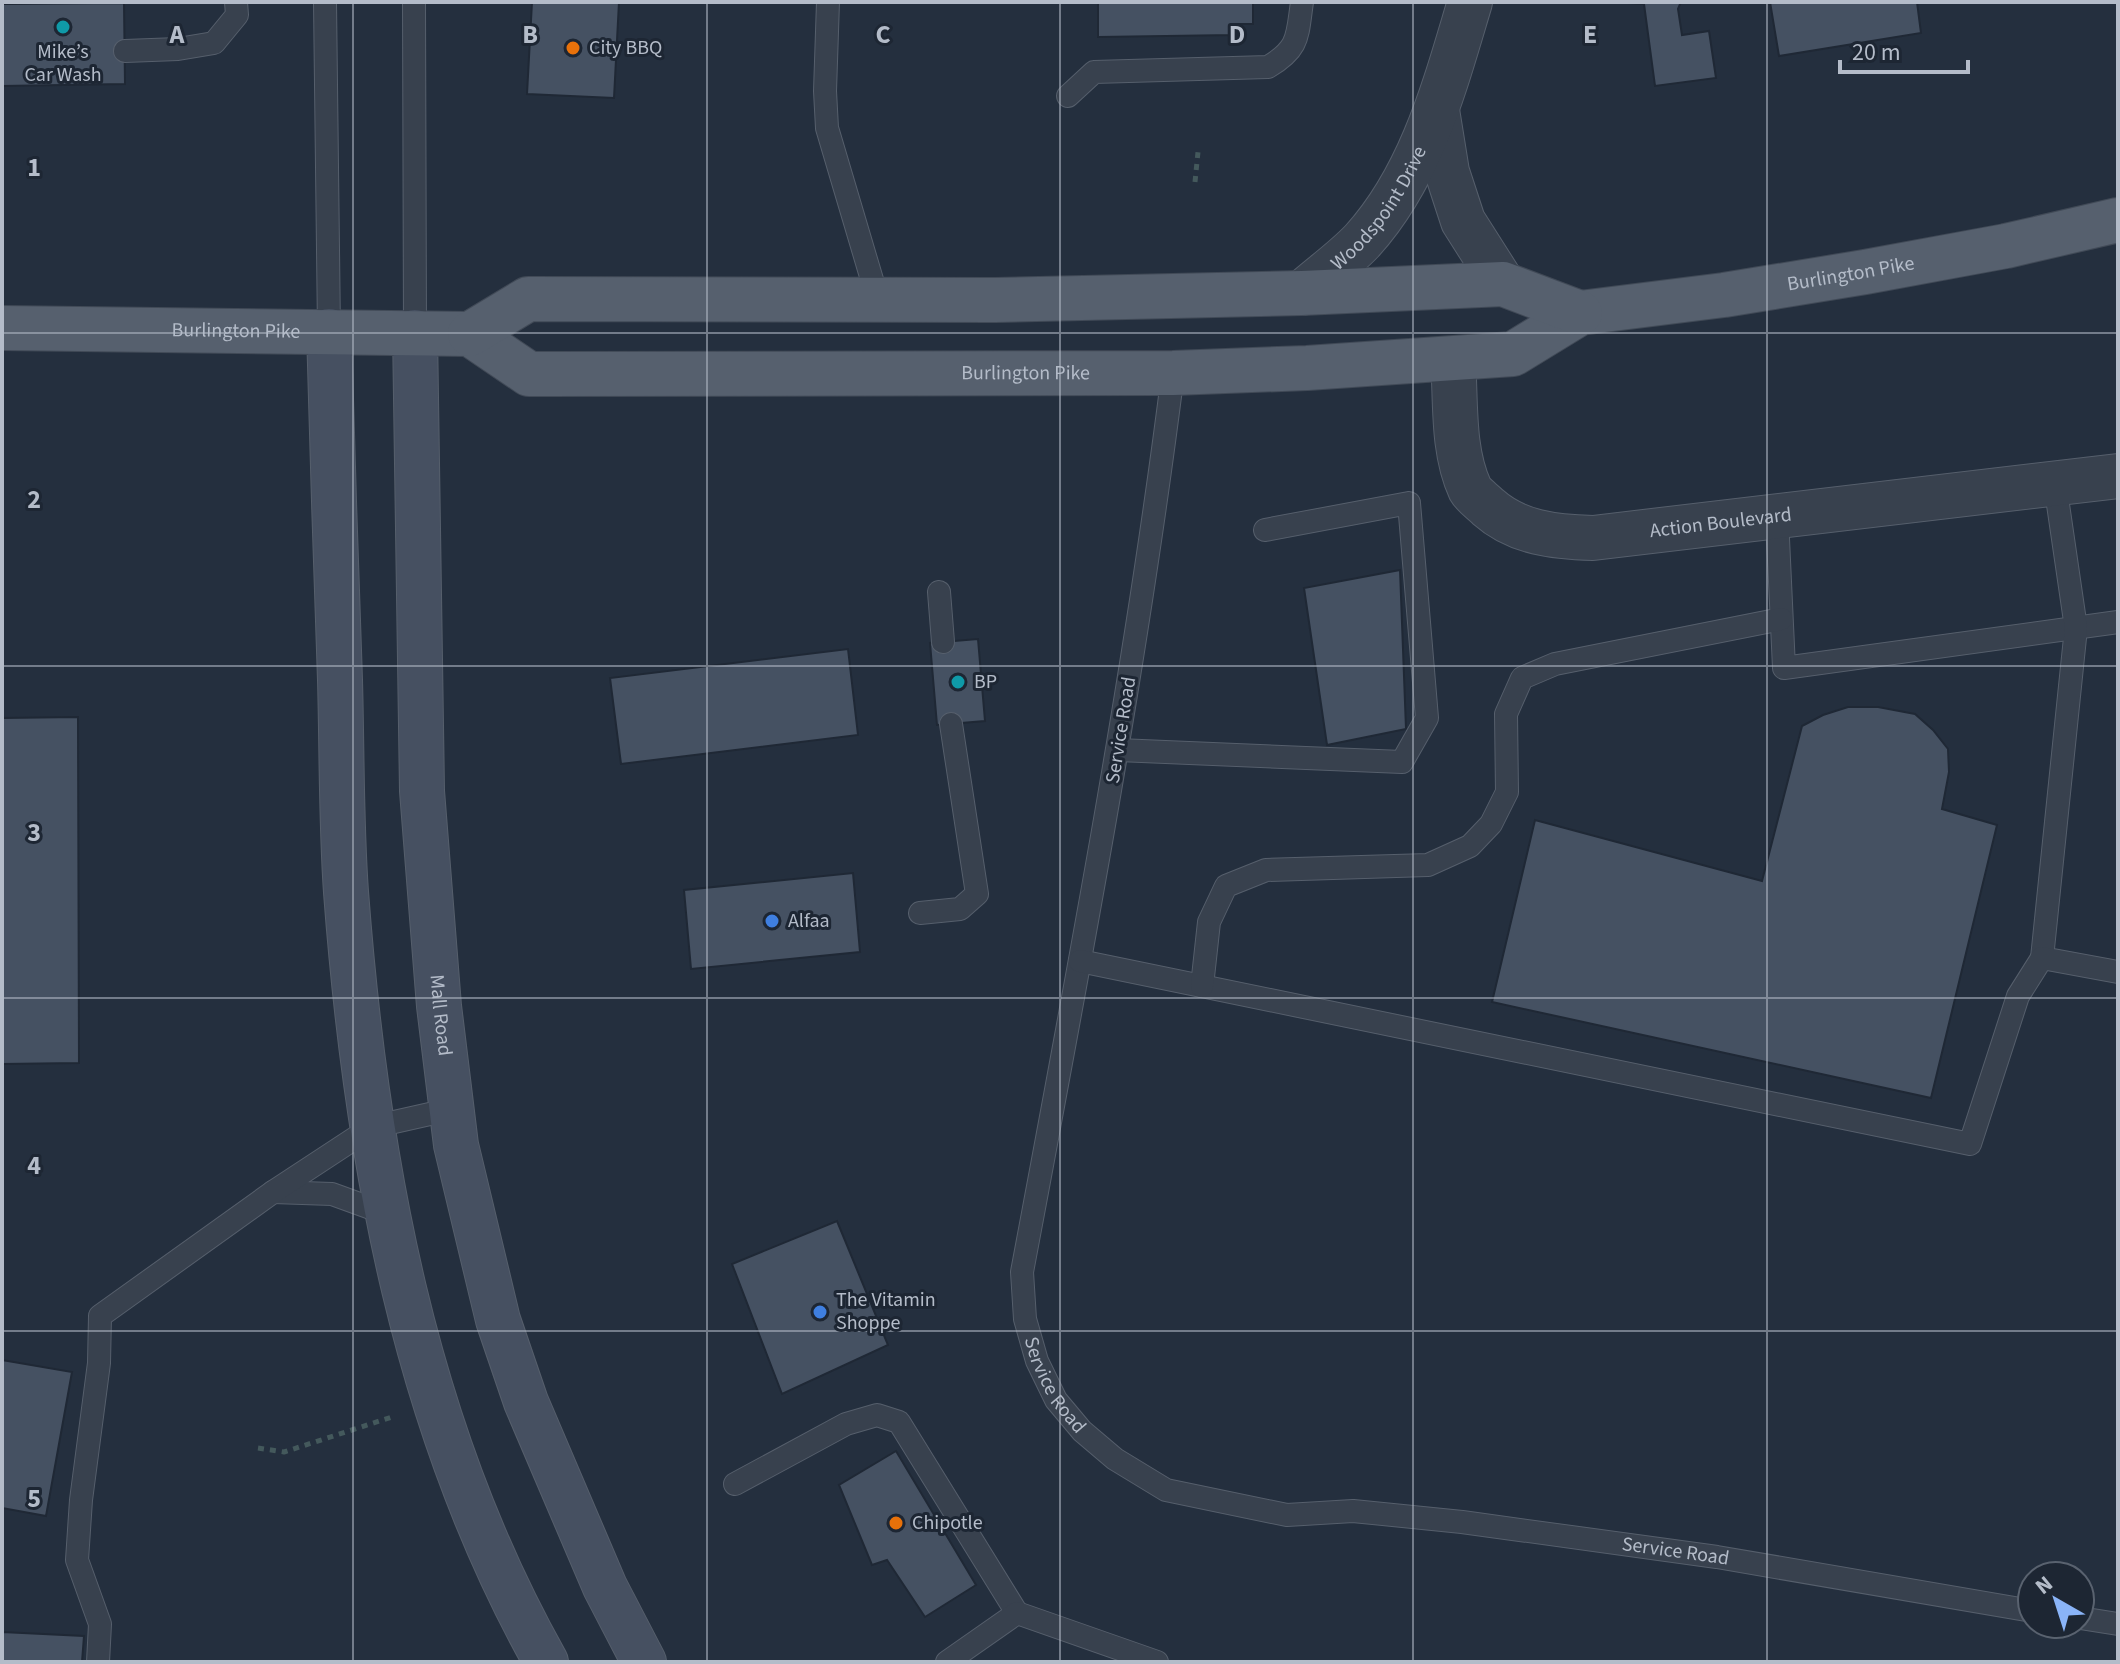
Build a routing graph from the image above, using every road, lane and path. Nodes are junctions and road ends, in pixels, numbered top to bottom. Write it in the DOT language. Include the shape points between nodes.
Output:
graph roads {
  1 [pos="236,2"];
  2 [pos="325,2"];
  3 [pos="414,2"];
  4 [pos="828,2"];
  5 [pos="1302,2"];
  6 [pos="1470,2"];
  7 [pos="125,51"];
  8 [pos="1068,96"];
  9 [pos="1437,110"];
  10 [pos="1198,152"];
  11 [pos="1195,182"];
  12 [pos="2118,220"];
  13 [pos="1503,284"];
  14 [pos="1302,293"];
  15 [pos="878,300"];
  16 [pos="1580,313"];
  17 [pos="2,328"];
  18 [pos="329,331"];
  19 [pos="415,332"];
  20 [pos="470,334"];
  21 [pos="1453,359"];
  22 [pos="1173,373"];
  23 [pos="2118,476"];
  24 [pos="2055,484"];
  25 [pos="1777,517"];
  26 [pos="1265,530"];
  27 [pos="939,592"];
  28 [pos="1781,619"];
  29 [pos="2118,622"];
  30 [pos="2076,628"];
  31 [pos="943,642"];
  32 [pos="951,724"];
  33 [pos="1118,750"];
  34 [pos="920,913"];
  35 [pos="2042,958"];
  36 [pos="1080,961"];
  37 [pos="2118,972"];
  38 [pos="1202,986"];
  39 [pos="452,1109"];
  40 [pos="372,1127"];
  41 [pos="273,1192"];
  42 [pos="387,1214"];
  43 [pos="397,1415"];
  44 [pos="258,1448"];
  45 [pos="735,1484"];
  46 [pos="2016,1608"];
  47 [pos="1017,1613"];
  48 [pos="2096,1621"];
  49 [pos="2118,1624"];
  50 [pos="98,1662"];
  51 [pos="546,1662"];
  52 [pos="644,1662"];
  53 [pos="947,1662"];
  54 [pos="1157,1662"];
  1 -- 7 [label="lane" via="237,15 214,43"];
  2 -- 18 [label="lane"];
  3 -- 19 [label="lane"];
  4 -- 15 [label="lane" via="827,128"];
  5 -- 8 [label="lane" via="1296,42 1268,67 1094,72"];
  6 -- 9 [label="street, Woodspoint Drive"];
  9 -- 13 [label="street, Woodspoint Drive" via="1447,172 1463,221"];
  9 -- 14 [label="street, Woodspoint Drive" via="1398,192 1362,241"];
  10 -- 11 [label="path"];
  12 -- 16 [label="main road, Burlington Pike" via="1865,272"];
  13 -- 14 [label="main road, Burlington Pike"];
  13 -- 16 [label="main road, Burlington Pike"];
  14 -- 15 [label="main road, Burlington Pike"];
  15 -- 20 [label="main road, Burlington Pike" via="528,299"];
  16 -- 21 [label="main road, Burlington Pike" via="1513,354"];
  17 -- 18 [label="main road, Burlington Pike"];
  18 -- 19 [label="main road, Burlington Pike"];
  18 -- 40 [label="main road" via="346,890"];
  19 -- 20 [label="main road, Burlington Pike"];
  19 -- 39 [label="main road, Mall Road" via="422,791"];
  20 -- 22 [label="main road, Burlington Pike" via="529,374"];
  21 -- 22 [label="main road, Burlington Pike"];
  21 -- 25 [label="street, Action Boulevard" via="1460,459 1471,492 1523,528 1553,537 1593,538"];
  22 -- 33 [label="lane, Service Road"];
  23 -- 24 [label="street, Action Boulevard"];
  24 -- 25 [label="street, Action Boulevard"];
  24 -- 30 [label="lane"];
  25 -- 28 [label="lane"];
  26 -- 33 [label="lane" via="1409,503 1427,718 1402,762"];
  27 -- 31 [label="lane"];
  28 -- 30 [label="lane" via="1784,668"];
  28 -- 38 [label="lane" via="1555,664 1522,678 1506,714 1507,792 1491,824 1470,846 1428,865 1266,870 1226,886 1209,922"];
  29 -- 30 [label="lane"];
  30 -- 35 [label="lane"];
  32 -- 34 [label="lane" via="977,894 960,909"];
  33 -- 36 [label="lane, Service Road"];
  35 -- 37 [label="lane"];
  35 -- 38 [label="lane" via="2018,996 1970,1144"];
  36 -- 38 [label="lane"];
  36 -- 46 [label="lane, Service Road" via="1022,1272 1025,1319 1056,1400 1115,1459 1166,1490 1287,1515 1353,1511 1462,1522 1717,1557"];
  39 -- 40 [label="lane"];
  39 -- 52 [label="main road, Mall Road" via="498,1320 526,1402 605,1587"];
  40 -- 41 [label="lane"];
  40 -- 42 [label="main road"];
  41 -- 42 [label="lane" via="332,1194"];
  41 -- 50 [label="lane" via="100,1316 77,1560 100,1624"];
  42 -- 51 [label="main road" via="448,1447 519,1613"];
  43 -- 44 [label="path" via="284,1452"];
  45 -- 47 [label="lane" via="846,1424 877,1415 899,1422"];
  47 -- 53 [label="lane"];
  47 -- 54 [label="lane"];
  48 -- 49 [label="lane"];
}
